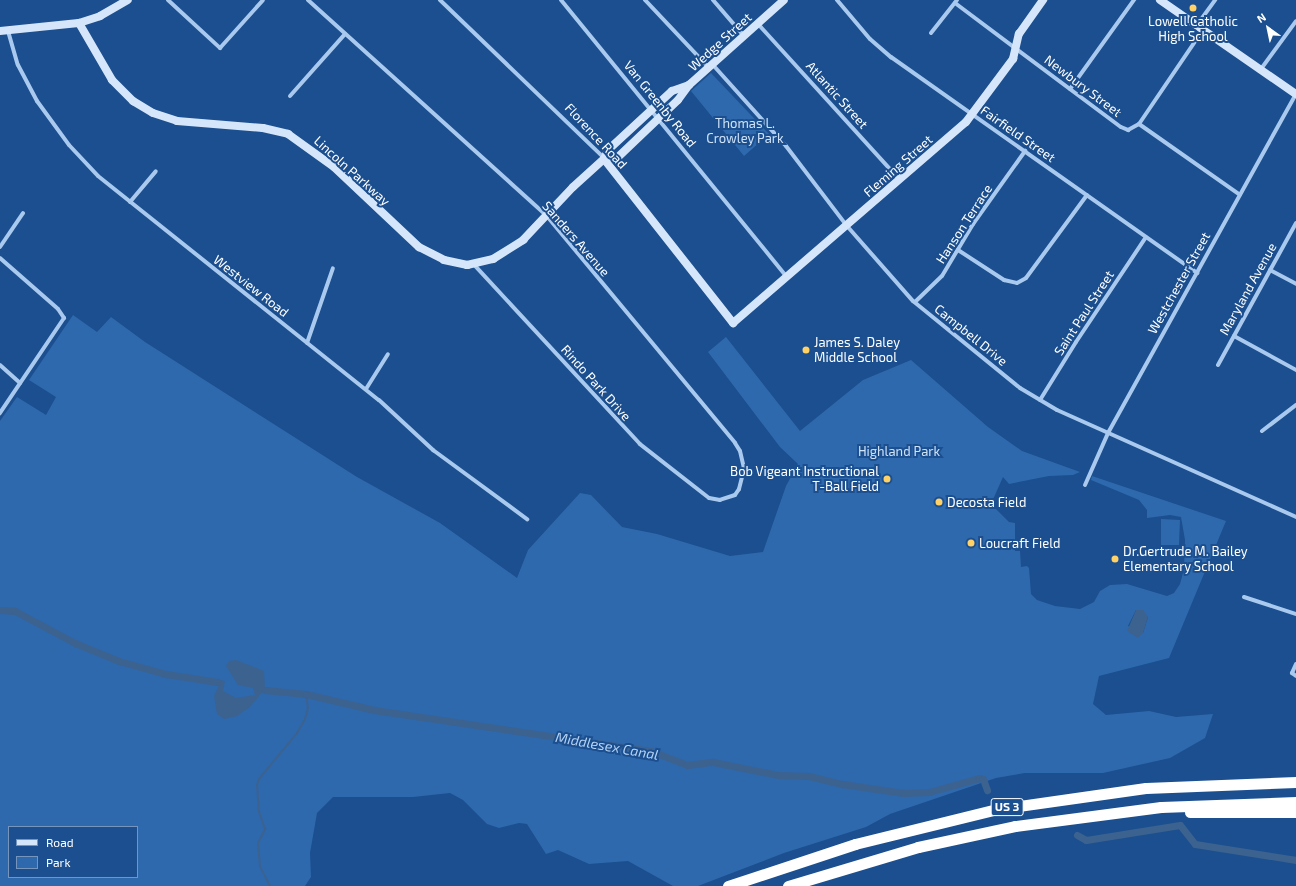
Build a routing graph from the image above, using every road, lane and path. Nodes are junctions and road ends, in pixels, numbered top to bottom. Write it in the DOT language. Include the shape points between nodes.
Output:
graph roads {
  1 [pos="128,0"];
  2 [pos="168,0"];
  3 [pos="263,0"];
  4 [pos="308,0"];
  5 [pos="440,0"];
  6 [pos="560,0"];
  7 [pos="644,0"];
  8 [pos="713,0"];
  9 [pos="784,0"];
  10 [pos="837,0"];
  11 [pos="1043,0"];
  12 [pos="1134,0"];
  13 [pos="1160,0"];
  14 [pos="1215,0"];
  15 [pos="956,1"];
  16 [pos="1296,20"];
  17 [pos="79,23"];
  18 [pos="758,24"];
  19 [pos="1200,28"];
  20 [pos="4,31"];
  21 [pos="931,33"];
  22 [pos="345,34"];
  23 [pos="744,36"];
  24 [pos="1018,49"];
  25 [pos="711,66"];
  26 [pos="1260,69"];
  27 [pos="689,85"];
  28 [pos="1070,89"];
  29 [pos="1296,94"];
  30 [pos="290,96"];
  31 [pos="652,109"];
  32 [pos="973,114"];
  33 [pos="659,118"];
  34 [pos="1139,124"];
  35 [pos="1025,151"];
  36 [pos="604,159"];
  37 [pos="156,171"];
  38 [pos="900,180"];
  39 [pos="1087,195"];
  40 [pos="1240,195"];
  41 [pos="130,202"];
  42 [pos="23,213"];
  43 [pos="546,215"];
  44 [pos="1296,223"];
  45 [pos="847,226"];
  46 [pos="1146,237"];
  47 [pos="0,247"];
  48 [pos="958,250"];
  49 [pos="0,258"];
  50 [pos="474,265"];
  51 [pos="333,268"];
  52 [pos="1270,270"];
  53 [pos="1197,273"];
  54 [pos="787,277"];
  55 [pos="1296,284"];
  56 [pos="915,302"];
  57 [pos="732,323"];
  58 [pos="1234,336"];
  59 [pos="307,343"];
  60 [pos="388,354"];
  61 [pos="0,365"];
  62 [pos="1218,365"];
  63 [pos="1296,370"];
  64 [pos="20,383"];
  65 [pos="366,390"];
  66 [pos="1040,400"];
  67 [pos="1296,405"];
  68 [pos="0,413"];
  69 [pos="1262,431"];
  70 [pos="1108,433"];
  71 [pos="1085,485"];
  72 [pos="716,499"];
  73 [pos="1296,517"];
  74 [pos="527,519"];
  75 [pos="1244,597"];
  76 [pos="1296,614"];
  77 [pos="1296,664"];
  78 [pos="1294,675"];
  79 [pos="1295,781"];
  80 [pos="1296,802"];
  81 [pos="1112,812"];
  82 [pos="1296,812"];
  83 [pos="728,886"];
  84 [pos="788,886"];
  1 -- 17 [label="street" via="100,16"];
  2 -- 3 [label="street" via="220,48"];
  4 -- 22 [label="street, Sanders Avenue"];
  5 -- 36 [label="street, Florence Road"];
  6 -- 31 [label="street, Van Greenby Road"];
  7 -- 25 [label="street, Campbell Drive"];
  8 -- 23 [label="street"];
  9 -- 18 [label="street, Wedge Street"];
  10 -- 32 [label="street, Fairfield Street" via="882,49"];
  11 -- 24 [label="street, Fleming Street" via="1019,34"];
  12 -- 28 [label="street"];
  13 -- 19 [label="street"];
  14 -- 19 [label="street"];
  15 -- 21 [label="street"];
  15 -- 24 [label="street, Newbury Street"];
  16 -- 26 [label="street"];
  17 -- 20 [label="street"];
  17 -- 50 [label="street, Lincoln Parkway" via="112,80 125,95 141,107 177,121 263,128 288,134 334,167 419,247 444,260"];
  18 -- 23 [label="street, Wedge Street"];
  18 -- 38 [label="street, Atlantic Street"];
  19 -- 26 [label="street"];
  19 -- 34 [label="street"];
  20 -- 41 [label="street, Westview Road" via="18,65 47,116 98,176"];
  22 -- 30 [label="street"];
  22 -- 43 [label="street, Sanders Avenue"];
  23 -- 25 [label="street, Wedge Street"];
  24 -- 28 [label="street, Newbury Street"];
  24 -- 32 [label="street, Fleming Street"];
  25 -- 27 [label="street, Wedge Street"];
  25 -- 45 [label="street, Campbell Drive" via="786,146"];
  26 -- 29 [label="street"];
  27 -- 31 [label="street, Wedge Street" via="672,92"];
  27 -- 33 [label="street, Wedge Street"];
  28 -- 34 [label="street, Newbury Street" via="1125,129 1132,130"];
  29 -- 40 [label="street, Westchester Street"];
  31 -- 33 [label="street, Van Greenby Road"];
  31 -- 36 [label="street, Lincoln Parkway" via="608,150"];
  32 -- 35 [label="street, Fairfield Street"];
  32 -- 38 [label="street, Fleming Street"];
  33 -- 36 [label="street, Lincoln Parkway" via="617,158"];
  33 -- 54 [label="street, Van Greenby Road"];
  34 -- 40 [label="street"];
  35 -- 39 [label="street, Fairfield Street"];
  35 -- 48 [label="street, Hanson Terrace"];
  36 -- 43 [label="street, Lincoln Parkway"];
  36 -- 57 [label="street, Florence Road"];
  37 -- 41 [label="street"];
  38 -- 45 [label="street, Fleming Street"];
  39 -- 46 [label="street, Fairfield Street"];
  39 -- 48 [label="street" via="1026,278 1016,283 1004,280"];
  40 -- 53 [label="street, Westchester Street"];
  41 -- 59 [label="street, Westview Road"];
  42 -- 47 [label="street"];
  43 -- 50 [label="street, Lincoln Parkway" via="527,237 493,259"];
  43 -- 72 [label="street, Sanders Avenue" via="740,452 744,469 739,489 728,499"];
  44 -- 52 [label="street, Maryland Avenue"];
  45 -- 54 [label="street, Fleming Street"];
  45 -- 56 [label="street, Campbell Drive"];
  46 -- 53 [label="street, Fairfield Street"];
  46 -- 66 [label="street, Saint Paul Street"];
  48 -- 56 [label="street, Hanson Terrace" via="942,276"];
  49 -- 64 [label="street" via="58,309 64,318"];
  50 -- 72 [label="street, Rindo Park Drive" via="626,432 692,486"];
  51 -- 59 [label="street"];
  52 -- 55 [label="street"];
  52 -- 58 [label="street, Maryland Avenue"];
  53 -- 70 [label="street, Westchester Street"];
  54 -- 57 [label="street, Fleming Street"];
  56 -- 66 [label="street, Campbell Drive" via="1020,388"];
  58 -- 62 [label="street, Maryland Avenue"];
  58 -- 63 [label="street"];
  59 -- 65 [label="street, Westview Road"];
  60 -- 65 [label="street"];
  61 -- 64 [label="street"];
  64 -- 68 [label="street"];
  65 -- 74 [label="street, Westview Road" via="433,450"];
  66 -- 70 [label="street, Campbell Drive"];
  67 -- 69 [label="street"];
  70 -- 71 [label="street, Westchester Street"];
  70 -- 73 [label="street, Campbell Drive"];
  75 -- 76 [label="street"];
  77 -- 78 [label="street"];
  79 -- 83 [label="highway, US 3" via="1146,788 1005,808 873,838"];
  80 -- 81 [label="highway, US 3" via="1210,804"];
  81 -- 82 [label="highway"];
  81 -- 84 [label="highway, US 3" via="1015,826 942,841"];
}
